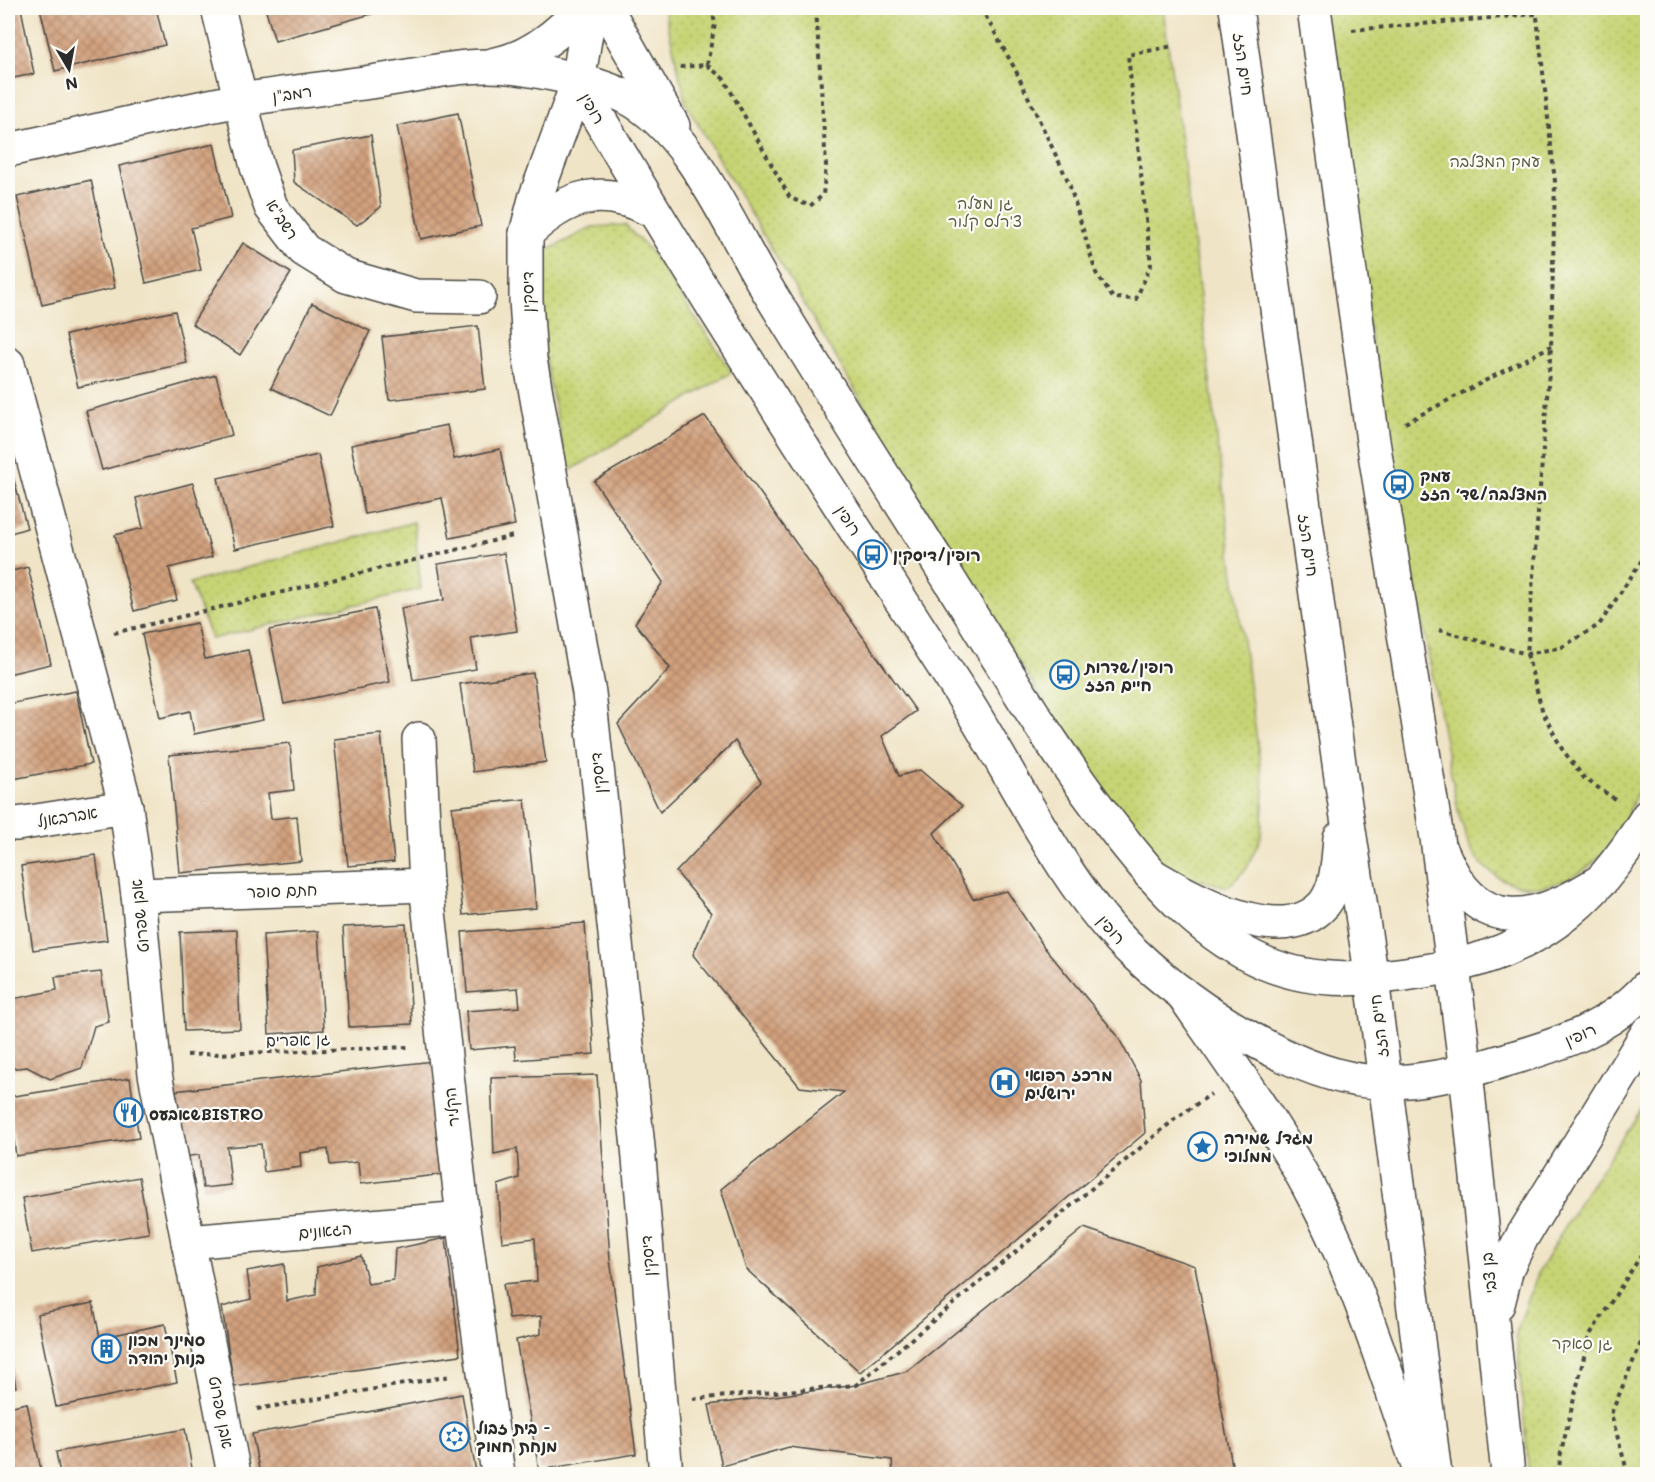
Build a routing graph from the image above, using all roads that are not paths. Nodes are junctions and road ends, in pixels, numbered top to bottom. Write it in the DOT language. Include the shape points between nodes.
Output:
graph roads {
  1 [pos="218,8"];
  2 [pos="581,8"];
  3 [pos="590,8"];
  4 [pos="606,8"];
  5 [pos="1236,8"];
  6 [pos="1314,8"];
  7 [pos="487,66"];
  8 [pos="578,82"];
  9 [pos="243,100"];
  10 [pos="682,144"];
  11 [pos="8,150"];
  12 [pos="653,212"];
  13 [pos="526,234"];
  14 [pos="479,297"];
  15 [pos="8,364"];
  16 [pos="419,739"];
  17 [pos="1342,785"];
  18 [pos="126,807"];
  19 [pos="1635,810"];
  20 [pos="8,823"];
  21 [pos="1437,838"];
  22 [pos="1150,874"];
  23 [pos="1602,880"];
  24 [pos="426,885"];
  25 [pos="138,894"];
  26 [pos="1453,967"];
  27 [pos="1372,979"];
  28 [pos="1647,986"];
  29 [pos="1182,993"];
  30 [pos="1647,1032"];
  31 [pos="1466,1072"];
  32 [pos="1384,1083"];
  33 [pos="463,1218"];
  34 [pos="188,1242"];
  35 [pos="1494,1330"];
  36 [pos="234,1474"];
  37 [pos="498,1474"];
  38 [pos="666,1474"];
  39 [pos="1421,1474"];
  40 [pos="1435,1474"];
  41 [pos="1508,1474"];
  1 -- 9 [label="street, רשב\"א"];
  2 -- 7 [label="street" via="531,50"];
  3 -- 8 [label="street, דיסקין"];
  4 -- 10 [label="street"];
  5 -- 17 [label="street, חיים הזז"];
  6 -- 21 [label="street" via="1373,441"];
  7 -- 8 [label="street, רמב\"ן" via="548,72"];
  7 -- 9 [label="street, רמב\"ן"];
  8 -- 10 [label="street, רופין" via="632,100"];
  8 -- 12 [label="street, רופין"];
  8 -- 13 [label="street, דיסקין"];
  9 -- 11 [label="street, רמב\"ן"];
  9 -- 14 [label="street, רשב\"א" via="257,167 271,207 304,250 346,276 416,296"];
  10 -- 22 [label="street, רופין" via="764,285 1077,782"];
  12 -- 13 [label="street" via="620,198 586,197 562,204"];
  12 -- 29 [label="street, רופין" via="968,704 1080,887 1133,952"];
  13 -- 38 [label="street, דיסקין" via="530,359 589,693 638,1148"];
  15 -- 18 [label="street, אבן שפרוט"];
  16 -- 24 [label="street, הקליר"];
  17 -- 22 [label="street" via="1333,885 1324,904 1309,916 1290,921 1242,918 1189,898"];
  17 -- 27 [label="street, חיים הזז"];
  18 -- 20 [label="street, אברבאנל"];
  18 -- 25 [label="street, אבן שפרוט"];
  19 -- 23 [label="street, רופין" via="1627,850"];
  21 -- 23 [label="street" via="1449,868 1465,890 1481,905 1501,914 1543,911 1569,902"];
  21 -- 26 [label="street"];
  22 -- 27 [label="street, רופין" via="1211,932 1261,962 1323,978"];
  23 -- 26 [label="street, רופין" via="1573,910 1546,929 1508,951"];
  24 -- 25 [label="street, חתם סופר"];
  24 -- 33 [label="street, הקליר"];
  25 -- 34 [label="street, אבן שפרוט" via="152,1056"];
  26 -- 27 [label="street, רופין"];
  26 -- 31 [label="street"];
  27 -- 32 [label="street, חיים הזז"];
  28 -- 31 [label="street, רופין" via="1635,1001 1572,1041"];
  29 -- 32 [label="street, רופין" via="1291,1057 1347,1078"];
  29 -- 39 [label="street" via="1301,1174 1335,1240"];
  30 -- 35 [label="street" via="1522,1237 1507,1268"];
  31 -- 32 [label="street, רופין"];
  31 -- 35 [label="street, בן צבי"];
  32 -- 40 [label="street"];
  33 -- 34 [label="street, הגאונים"];
  33 -- 37 [label="street, הקליר"];
  34 -- 36 [label="street, אבן שפרוט"];
  35 -- 41 [label="street, בן צבי"];
}
